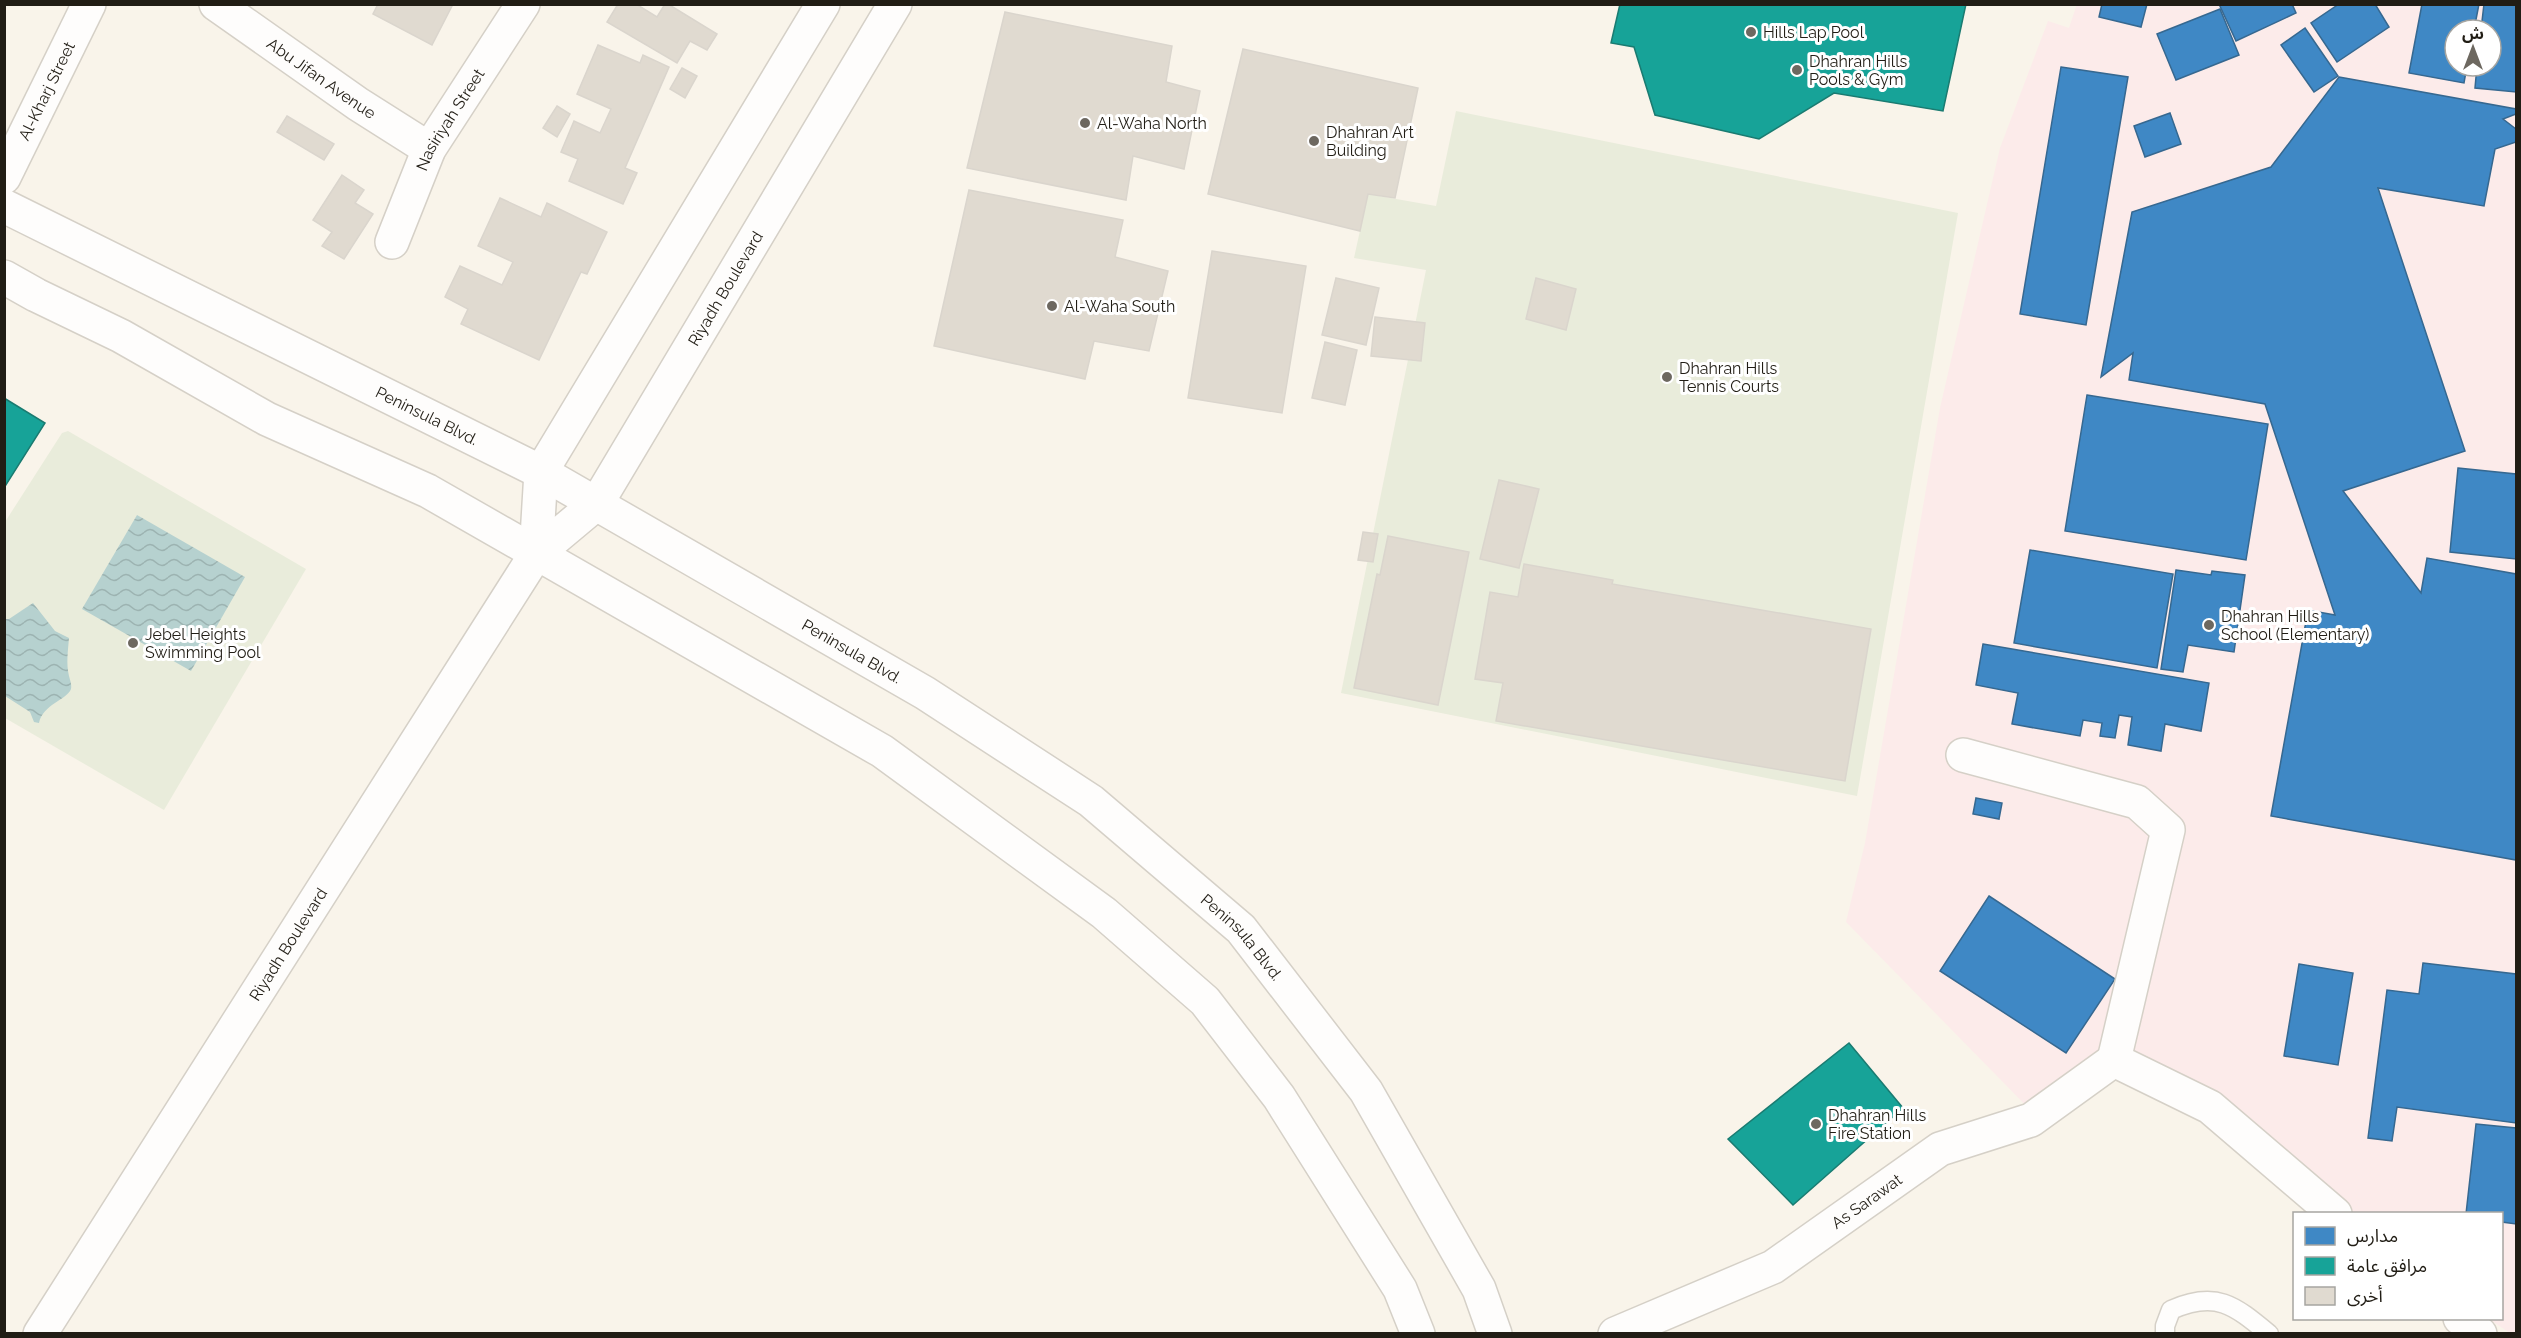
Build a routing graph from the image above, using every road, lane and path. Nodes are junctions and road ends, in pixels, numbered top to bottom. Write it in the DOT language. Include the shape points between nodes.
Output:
graph roads {
  1 [pos="89,4"];
  2 [pos="216,4"];
  3 [pos="523,4"];
  4 [pos="823,4"];
  5 [pos="895,4"];
  6 [pos="429,149"];
  7 [pos="4,177"];
  8 [pos="4,206"];
  9 [pos="392,242"];
  10 [pos="4,277"];
  11 [pos="542,472"];
  12 [pos="597,503"];
  13 [pos="536,554"];
  14 [pos="1963,756"];
  15 [pos="2114,1060"];
  16 [pos="2333,1212"];
  17 [pos="2462,1320"];
  18 [pos="40,1334"];
  19 [pos="1418,1334"];
  20 [pos="1495,1334"];
  21 [pos="1615,1334"];
  22 [pos="2165,1334"];
  23 [pos="2269,1334"];
  24 [pos="2480,1334"];
  1 -- 7 [label="main road, Al-Kharj Street"];
  2 -- 6 [label="main road, Abu Jifan Avenue"];
  3 -- 6 [label="main road, Nasiriyah Street"];
  4 -- 11 [label="main road, Riyadh Boulevard"];
  5 -- 12 [label="main road, Riyadh Boulevard"];
  6 -- 9 [label="main road, Nasiriyah Street"];
  8 -- 11 [label="main road, Peninsula Blvd."];
  10 -- 13 [label="main road" via="121,336 267,419 428,491"];
  11 -- 12 [label="main road, Peninsula Blvd."];
  11 -- 13 [label="main road, Riyadh Boulevard"];
  12 -- 13 [label="main road, Riyadh Boulevard"];
  12 -- 20 [label="main road, Peninsula Blvd." via="925,693 1091,801 1241,929 1366,1090 1479,1289"];
  13 -- 18 [label="main road, Riyadh Boulevard"];
  13 -- 19 [label="main road" via="882,751 1104,913 1205,1001 1279,1097 1401,1289"];
  14 -- 15 [label="main road" via="2137,802 2168,830"];
  15 -- 16 [label="main road" via="2210,1107"];
  15 -- 21 [label="main road, As Sarawat" via="2031,1120 1940,1149 1773,1268"];
  17 -- 24 [label="main road"];
  22 -- 23 [label="lane" via="2171,1310 2207,1299 2238,1308"];
}
